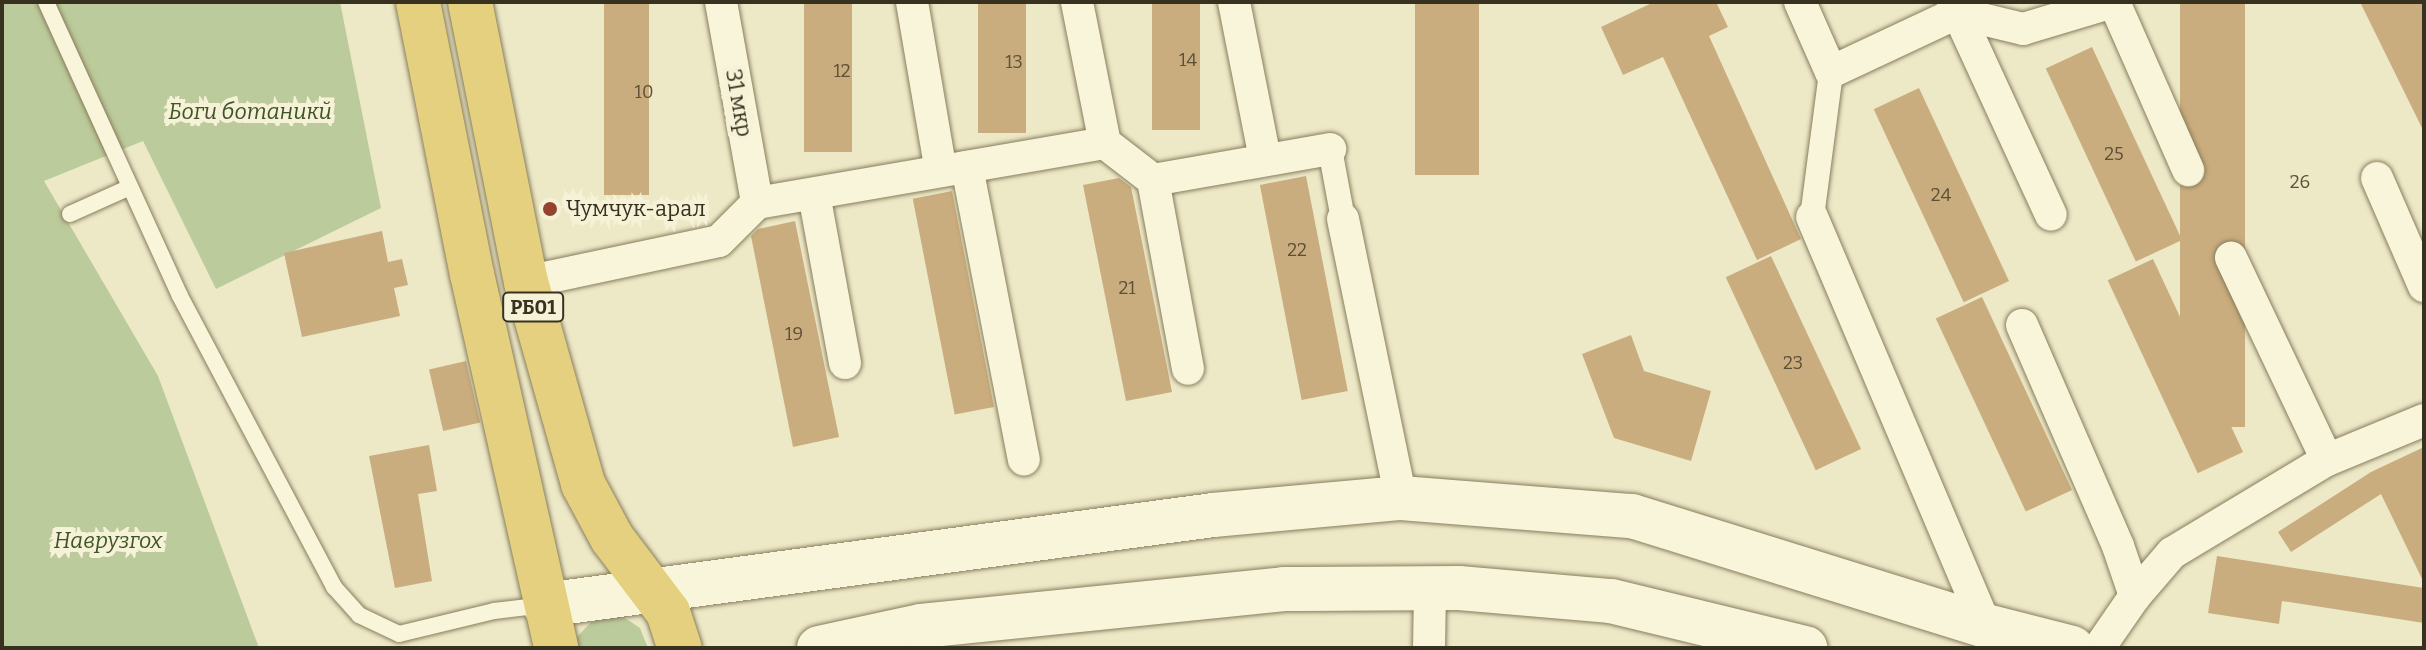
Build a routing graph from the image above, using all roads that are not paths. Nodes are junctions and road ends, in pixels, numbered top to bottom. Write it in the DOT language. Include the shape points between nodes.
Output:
graph roads {
  1 [pos="46,2"];
  2 [pos="418,2"];
  3 [pos="470,2"];
  4 [pos="721,2"];
  5 [pos="912,2"];
  6 [pos="1077,2"];
  7 [pos="1234,2"];
  8 [pos="1800,2"];
  9 [pos="2114,2"];
  10 [pos="1955,8"];
  11 [pos="1831,72"];
  12 [pos="1105,143"];
  13 [pos="1330,149"];
  14 [pos="1265,159"];
  15 [pos="954,169"];
  16 [pos="2188,170"];
  17 [pos="2377,178"];
  18 [pos="1153,180"];
  19 [pos="130,187"];
  20 [pos="814,194"];
  21 [pos="757,203"];
  22 [pos="70,214"];
  23 [pos="2051,215"];
  24 [pos="1812,217"];
  25 [pos="1343,219"];
  26 [pos="2231,258"];
  27 [pos="526,282"];
  28 [pos="2424,286"];
  29 [pos="2022,325"];
  30 [pos="845,363"];
  31 [pos="1188,369"];
  32 [pos="2424,420"];
  33 [pos="1024,460"];
  34 [pos="2327,460"];
  35 [pos="1401,498"];
  36 [pos="1430,588"];
  37 [pos="651,591"];
  38 [pos="2135,596"];
  39 [pos="545,605"];
  40 [pos="1986,626"];
  41 [pos="401,641"];
  42 [pos="556,648"];
  43 [pos="680,648"];
  44 [pos="819,648"];
  45 [pos="1429,648"];
  46 [pos="1805,648"];
  47 [pos="2072,648"];
  48 [pos="2099,648"];
  1 -- 19 [label="lane"];
  2 -- 39 [label="highway, РБ01"];
  3 -- 27 [label="highway, РБ01"];
  4 -- 21 [label="street, 31 мкр"];
  5 -- 15 [label="street"];
  6 -- 12 [label="street"];
  7 -- 14 [label="street"];
  8 -- 11 [label="street"];
  9 -- 10 [label="street" via="2023,29"];
  9 -- 16 [label="street"];
  10 -- 11 [label="street"];
  10 -- 23 [label="street"];
  11 -- 24 [label="street"];
  12 -- 15 [label="street"];
  12 -- 18 [label="street"];
  13 -- 14 [label="street"];
  13 -- 25 [label="street"];
  14 -- 18 [label="street"];
  15 -- 20 [label="street"];
  15 -- 33 [label="street"];
  17 -- 28 [label="street"];
  18 -- 31 [label="street"];
  19 -- 22 [label="lane"];
  19 -- 41 [label="lane" via="180,296 334,587 359,615"];
  20 -- 21 [label="street"];
  20 -- 30 [label="street"];
  21 -- 27 [label="street" via="719,241"];
  24 -- 40 [label="street"];
  25 -- 35 [label="street"];
  26 -- 34 [label="street"];
  27 -- 37 [label="highway, РБ01" via="583,484 612,538"];
  29 -- 38 [label="street"];
  32 -- 34 [label="street"];
  34 -- 38 [label="street" via="2172,553"];
  35 -- 37 [label="main road" via="1213,515"];
  35 -- 40 [label="main road" via="1632,516"];
  36 -- 44 [label="main road" via="1284,589 921,626"];
  36 -- 45 [label="street"];
  36 -- 46 [label="main road" via="1611,601"];
  37 -- 39 [label="main road"];
  37 -- 43 [label="highway, РБ01" via="668,612"];
  38 -- 48 [label="street"];
  39 -- 41 [label="lane" via="494,611"];
  39 -- 42 [label="highway, РБ01"];
  40 -- 47 [label="main road"];
}
